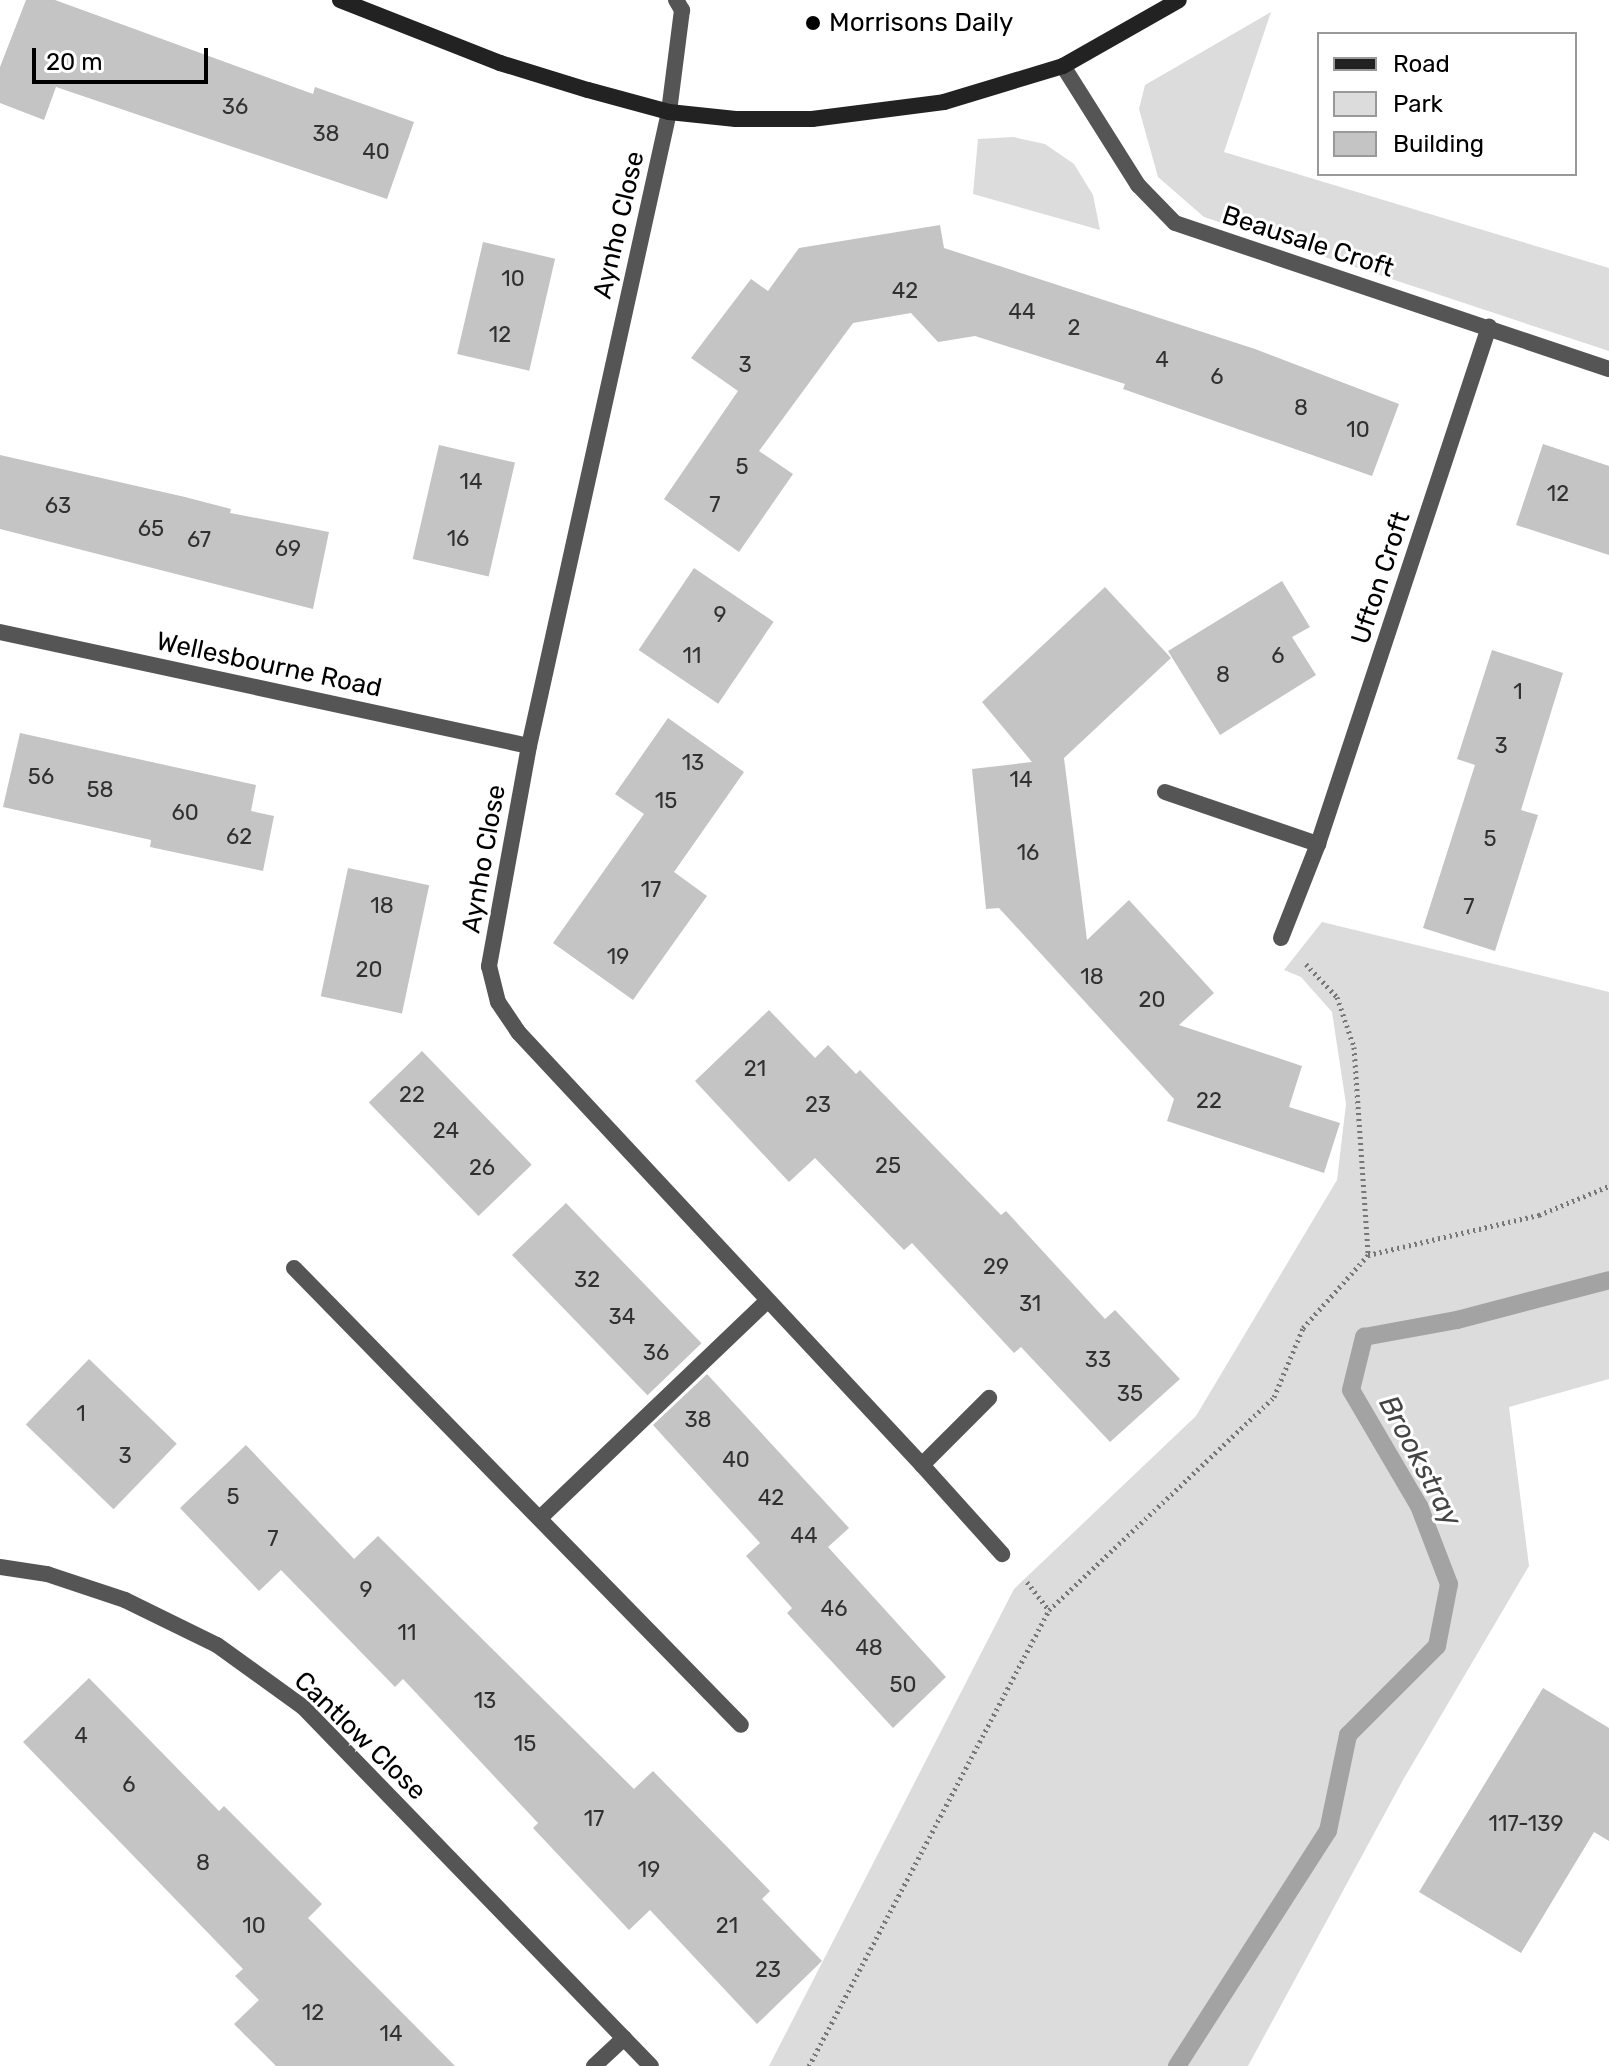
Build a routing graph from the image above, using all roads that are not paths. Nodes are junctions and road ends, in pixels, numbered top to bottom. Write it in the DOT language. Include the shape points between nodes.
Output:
graph roads {
  1 [pos="340,0"];
  2 [pos="676,0"];
  3 [pos="1179,0"];
  4 [pos="1063,66"];
  5 [pos="669,112"];
  6 [pos="1489,327"];
  7 [pos="1609,369"];
  8 [pos="0,632"];
  9 [pos="529,746"];
  10 [pos="1165,792"];
  11 [pos="1318,844"];
  12 [pos="1281,938"];
  13 [pos="294,1268"];
  14 [pos="767,1301"];
  15 [pos="989,1398"];
  16 [pos="922,1465"];
  17 [pos="540,1518"];
  18 [pos="1002,1554"];
  19 [pos="0,1567"];
  20 [pos="741,1725"];
  21 [pos="624,2038"];
  22 [pos="594,2066"];
  23 [pos="651,2066"];
  1 -- 5 [label="street" via="500,63"];
  2 -- 5 [label="street, Aynho Close" via="682,10"];
  3 -- 4 [label="street"];
  4 -- 5 [label="street" via="944,102 839,116 736,119"];
  4 -- 6 [label="street, Beausale Croft" via="1138,185 1175,223"];
  5 -- 9 [label="street, Aynho Close"];
  6 -- 7 [label="street, Beausale Croft"];
  6 -- 11 [label="street, Ufton Croft"];
  8 -- 9 [label="street, Wellesbourne Road"];
  9 -- 14 [label="street, Aynho Close" via="489,966 498,1002 519,1033"];
  10 -- 11 [label="street"];
  11 -- 12 [label="street, Ufton Croft"];
  13 -- 17 [label="street"];
  14 -- 16 [label="street, Aynho Close"];
  14 -- 17 [label="street"];
  15 -- 16 [label="street"];
  16 -- 18 [label="street, Aynho Close"];
  17 -- 20 [label="street"];
  19 -- 21 [label="street, Cantlow Close" via="47,1574 125,1600 217,1645 303,1707"];
  21 -- 22 [label="street"];
  21 -- 23 [label="street, Cantlow Close"];
}
